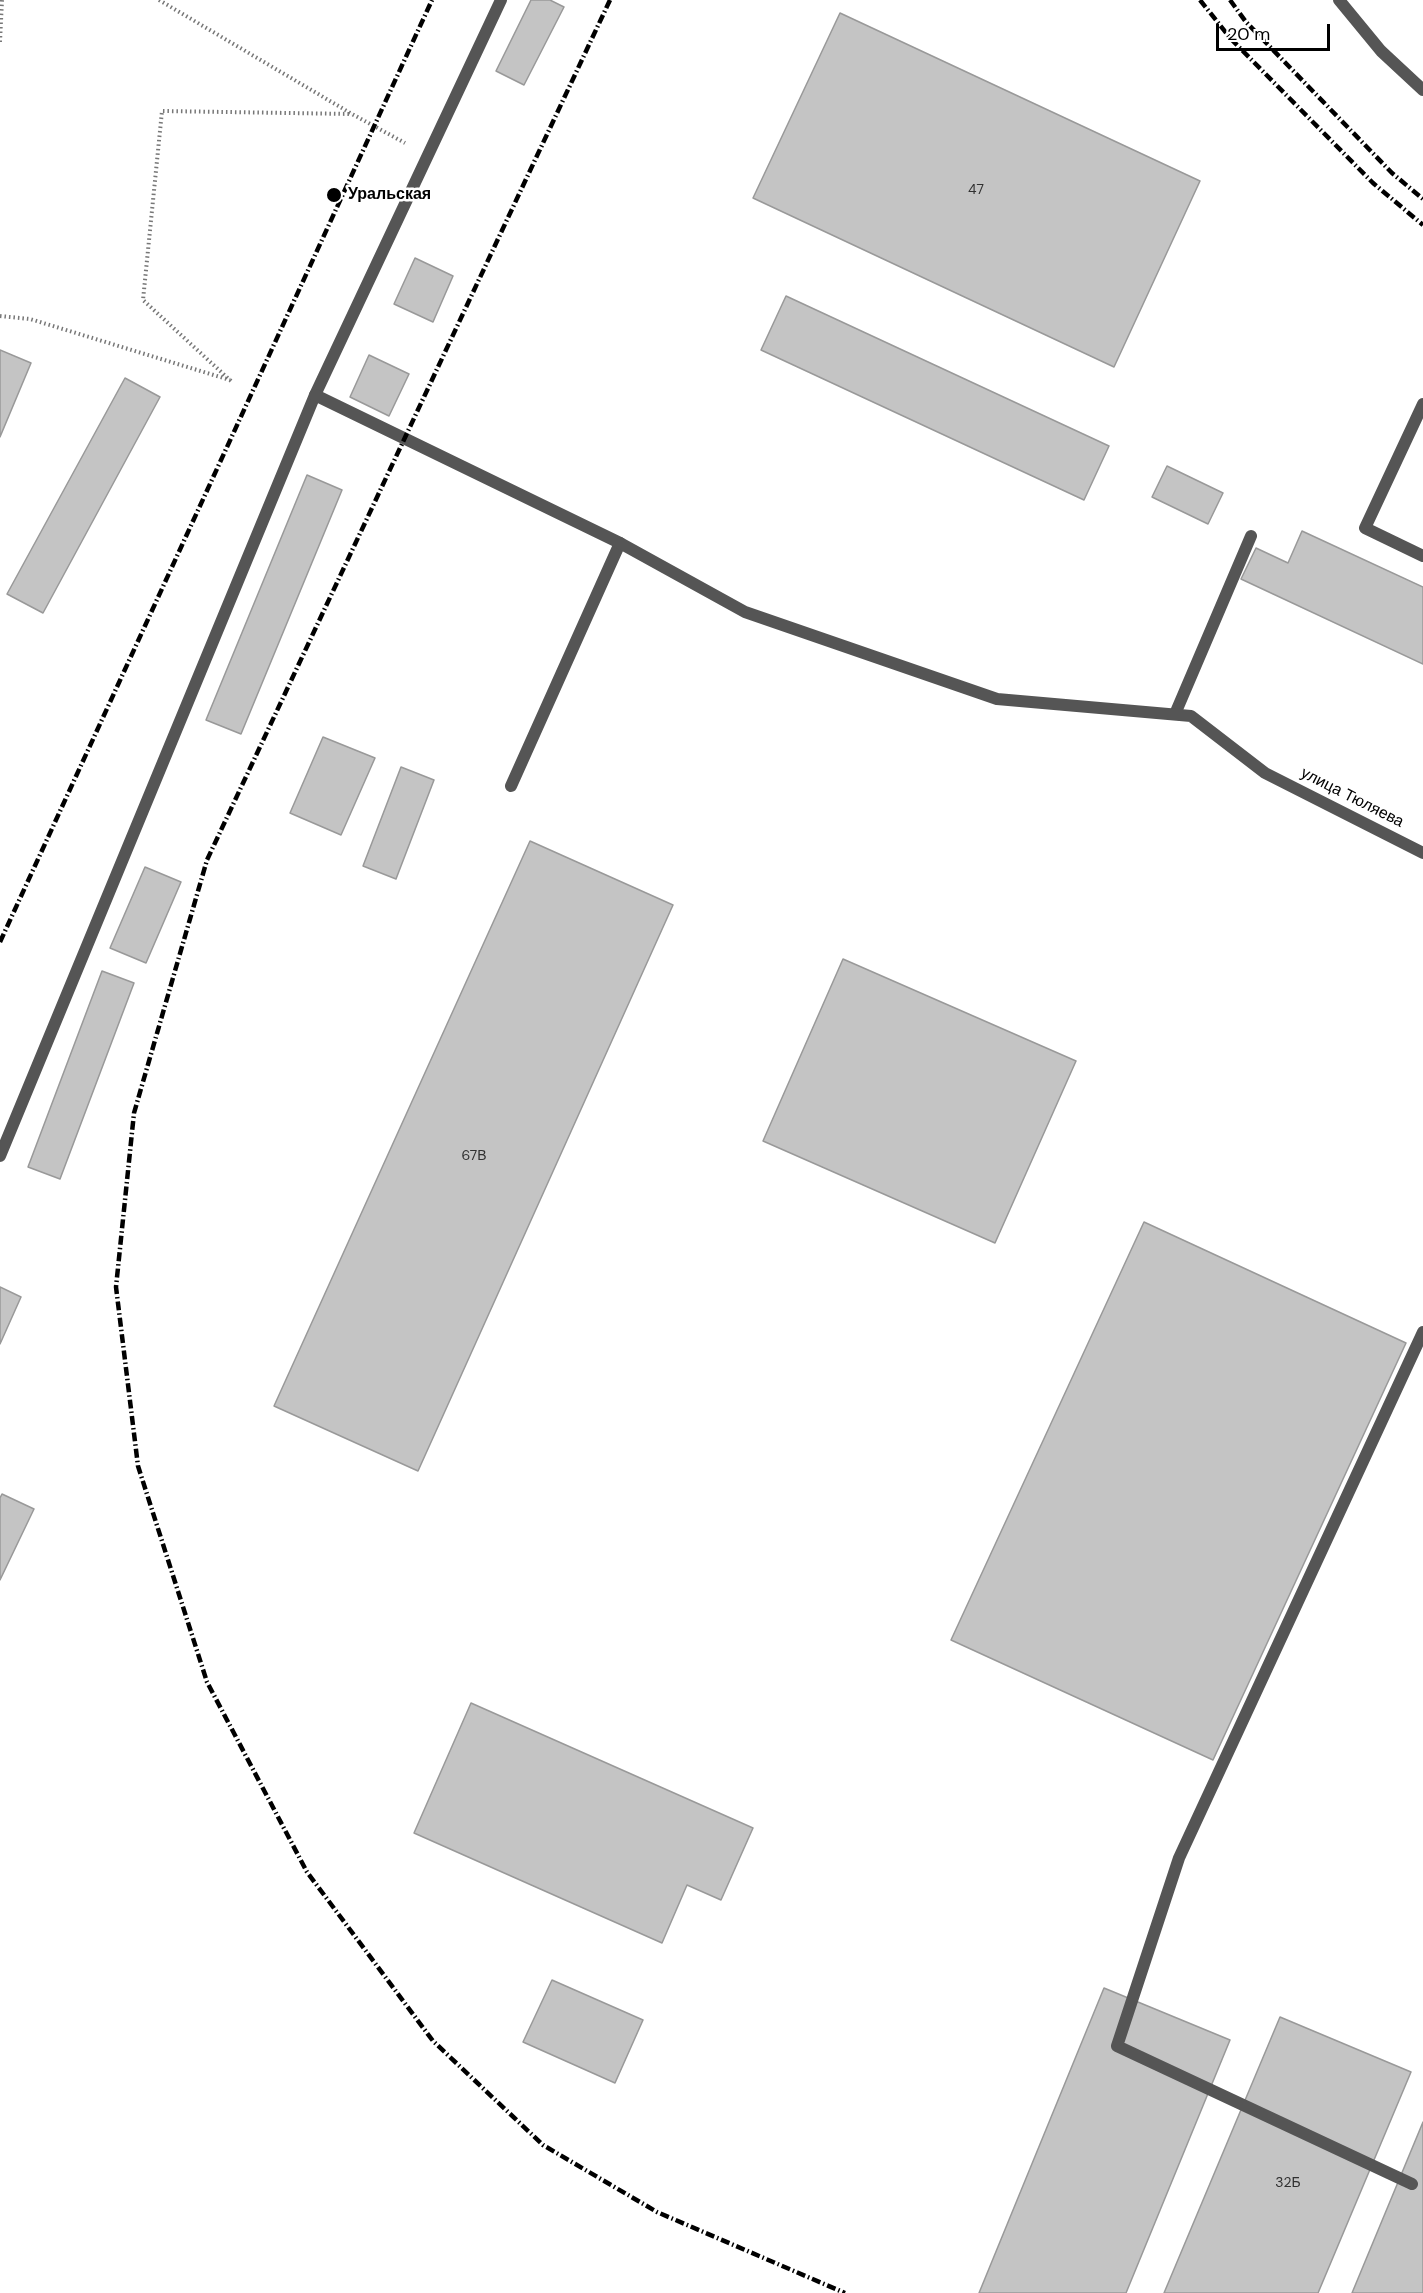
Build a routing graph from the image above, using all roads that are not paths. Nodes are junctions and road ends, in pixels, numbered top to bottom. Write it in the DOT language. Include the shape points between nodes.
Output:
graph roads {
  1 [pos="501,0"];
  2 [pos="1340,0"];
  3 [pos="1423,90"];
  4 [pos="315,395"];
  5 [pos="1423,404"];
  6 [pos="1251,536"];
  7 [pos="620,543"];
  8 [pos="1423,556"];
  9 [pos="1175,714"];
  10 [pos="511,786"];
  11 [pos="1423,853"];
  12 [pos="0,1156"];
  13 [pos="1423,1332"];
  14 [pos="1412,2184"];
  1 -- 4 [label="street"];
  2 -- 3 [label="street" via="1381,51"];
  4 -- 7 [label="street, улица Тюляева"];
  4 -- 12 [label="street"];
  5 -- 8 [label="street" via="1365,528"];
  6 -- 9 [label="street"];
  7 -- 9 [label="street, улица Тюляева" via="745,612 997,699"];
  7 -- 10 [label="street"];
  9 -- 11 [label="street, улица Тюляева" via="1191,716 1265,773"];
  13 -- 14 [label="street" via="1179,1858 1117,2046"];
}
